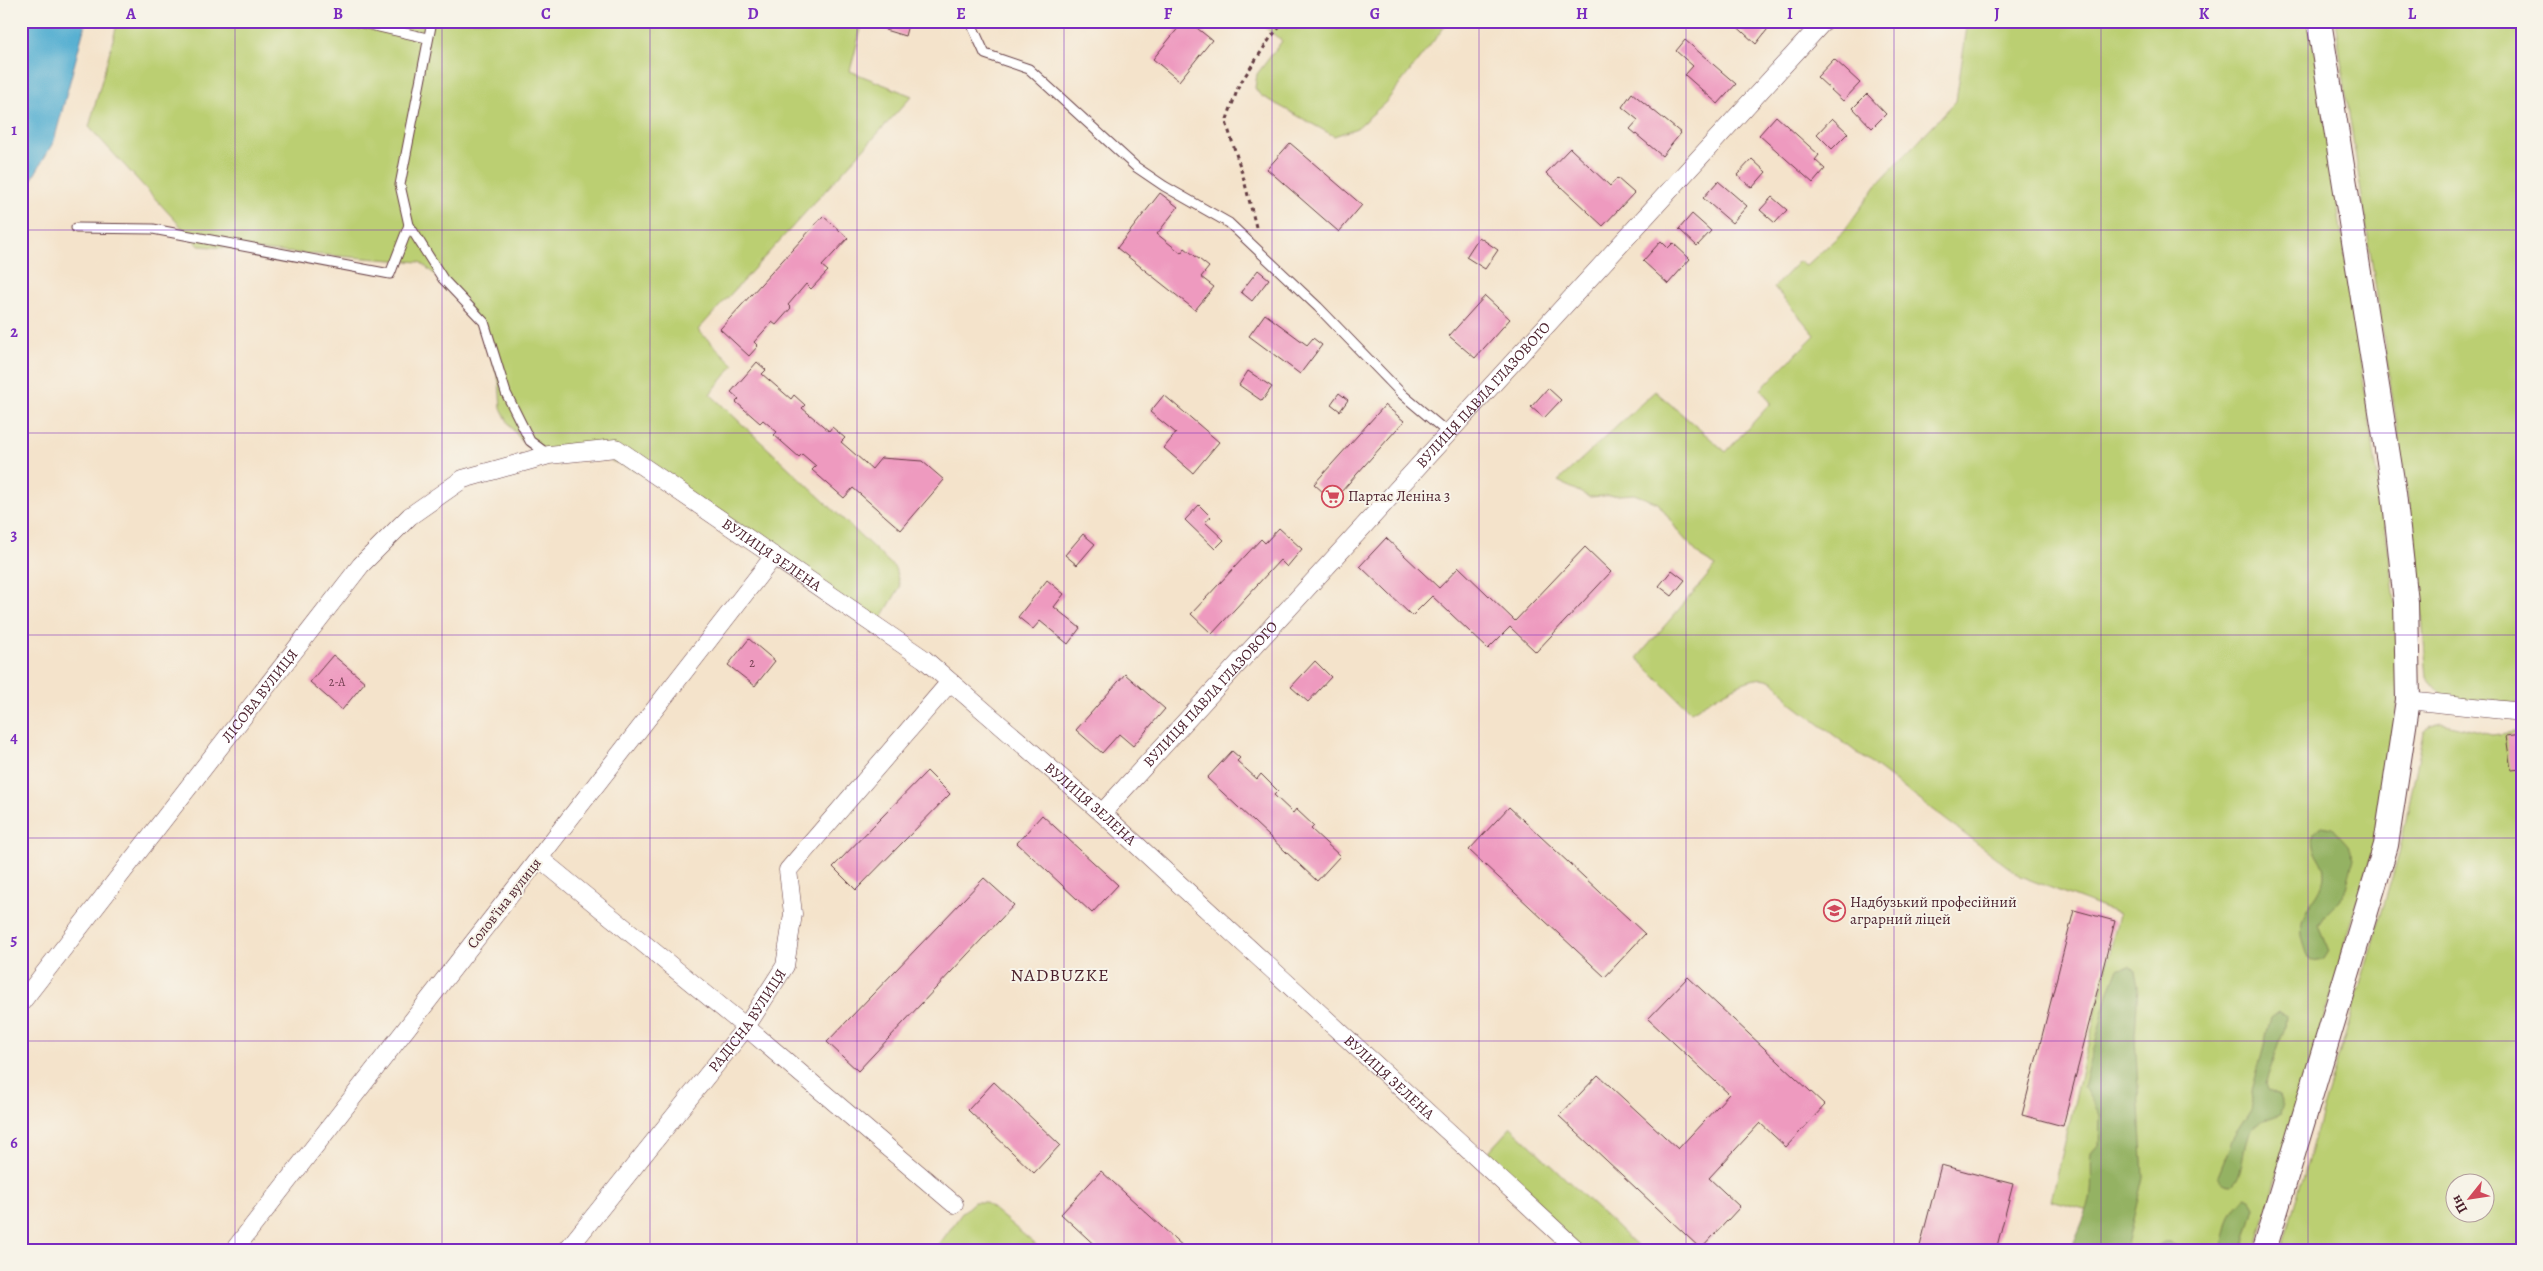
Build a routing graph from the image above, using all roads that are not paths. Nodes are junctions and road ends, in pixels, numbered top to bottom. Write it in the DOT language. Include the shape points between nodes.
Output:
graph roads {
  1 [pos="353,21"];
  2 [pos="432,21"];
  3 [pos="970,21"];
  4 [pos="1824,21"];
  5 [pos="2319,21"];
  6 [pos="427,38"];
  7 [pos="409,225"];
  8 [pos="76,228"];
  9 [pos="1448,433"];
  10 [pos="550,455"];
  11 [pos="774,556"];
  12 [pos="950,682"];
  13 [pos="2408,700"];
  14 [pos="2522,712"];
  15 [pos="1102,813"];
  16 [pos="539,858"];
  17 [pos="21,1003"];
  18 [pos="746,1027"];
  19 [pos="954,1204"];
  20 [pos="234,1250"];
  21 [pos="567,1250"];
  22 [pos="1577,1250"];
  23 [pos="2264,1250"];
  1 -- 6 [label="lane"];
  2 -- 6 [label="lane"];
  3 -- 9 [label="lane" via="986,54 1029,69 1136,167 1229,223 1318,307 1403,395"];
  4 -- 9 [label="street, ВУЛИЦЯ ПАВЛА ГЛАЗОВОГО"];
  5 -- 13 [label="main road" via="2394,493 2406,602"];
  6 -- 7 [label="lane" via="400,185"];
  7 -- 8 [label="lane" via="390,274 153,229"];
  7 -- 10 [label="lane" via="443,278 484,322 506,393 530,441"];
  9 -- 15 [label="street, ВУЛИЦЯ ПАВЛА ГЛАЗОВОГО"];
  10 -- 11 [label="street, ВУЛИЦЯ ЗЕЛЕНА" via="616,448"];
  10 -- 17 [label="street, ЛІСОВА ВУЛИЦЯ" via="464,479 410,516 361,566"];
  11 -- 12 [label="street, ВУЛИЦЯ ЗЕЛЕНА" via="924,659"];
  11 -- 16 [label="street, Соловʼїна вулиця"];
  12 -- 15 [label="street, ВУЛИЦЯ ЗЕЛЕНА"];
  12 -- 18 [label="street, РАДІСНА ВУЛИЦЯ" via="788,870 793,914 785,966"];
  13 -- 14 [label="street"];
  13 -- 23 [label="main road" via="2386,845"];
  15 -- 22 [label="street, ВУЛИЦЯ ЗЕЛЕНА"];
  16 -- 18 [label="street"];
  16 -- 20 [label="street, Соловʼїна вулиця"];
  18 -- 19 [label="street"];
  18 -- 21 [label="street, РАДІСНА ВУЛИЦЯ"];
}
